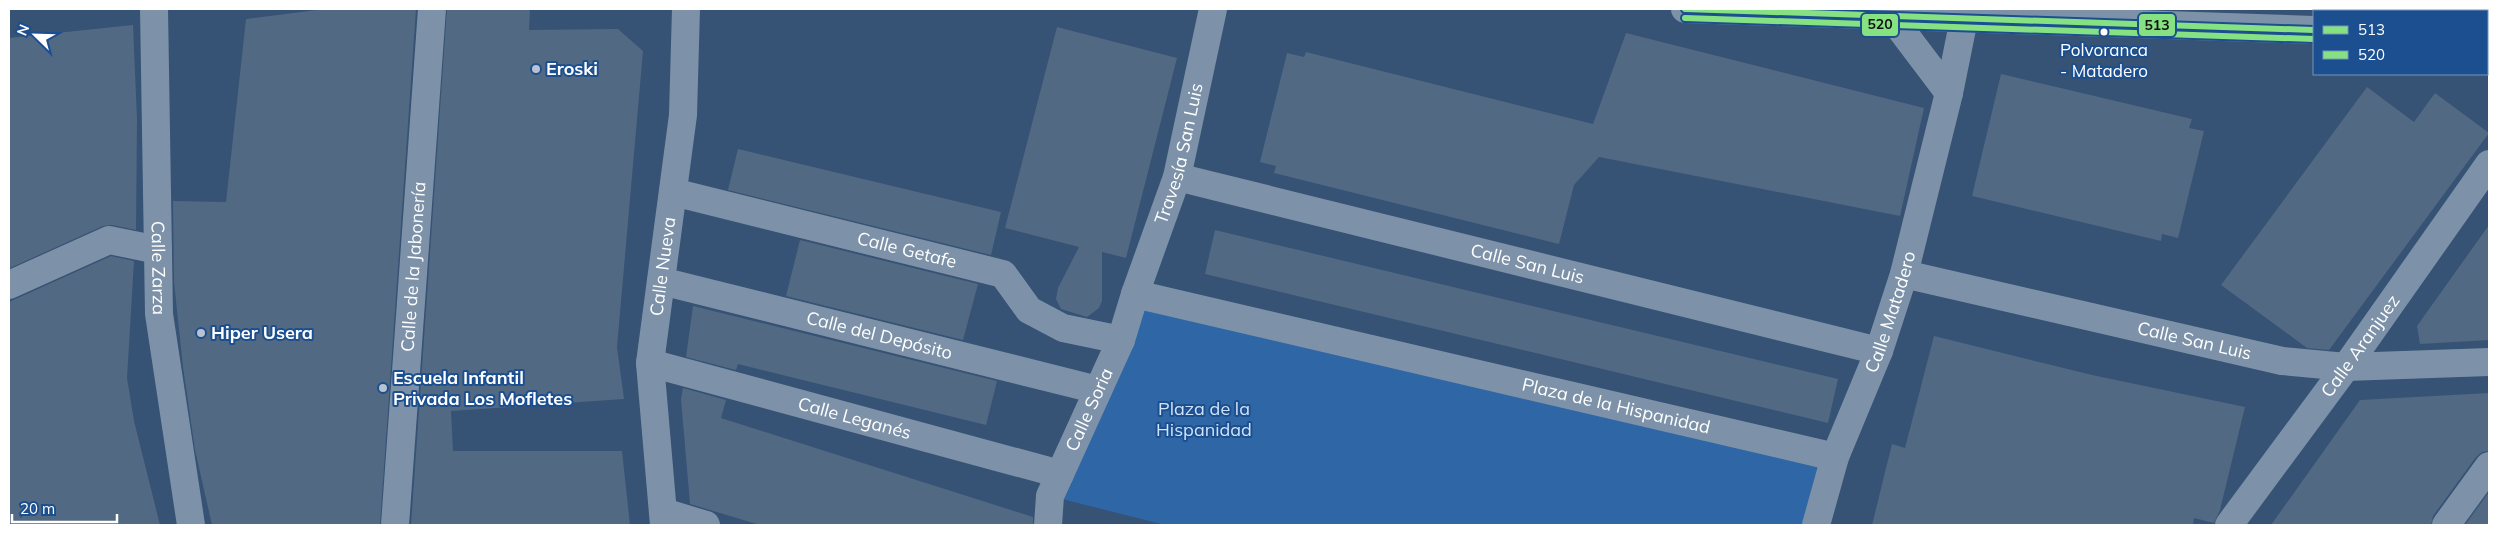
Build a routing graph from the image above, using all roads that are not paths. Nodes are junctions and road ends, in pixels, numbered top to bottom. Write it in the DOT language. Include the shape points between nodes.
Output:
graph roads {
  1 [pos="154,9"];
  2 [pos="432,9"];
  3 [pos="686,9"];
  4 [pos="1213,9"];
  5 [pos="1685,9"];
  6 [pos="1966,13"];
  7 [pos="1890,15"];
  8 [pos="2313,30"];
  9 [pos="1949,93"];
  10 [pos="2489,164"];
  11 [pos="1176,177"];
  12 [pos="673,192"];
  13 [pos="158,250"];
  14 [pos="1904,274"];
  15 [pos="661,281"];
  16 [pos="9,285"];
  17 [pos="1134,294"];
  18 [pos="1121,340"];
  19 [pos="1879,351"];
  20 [pos="2489,362"];
  21 [pos="650,363"];
  22 [pos="2346,367"];
  23 [pos="1098,390"];
  24 [pos="1835,457"];
  25 [pos="2489,466"];
  26 [pos="1060,474"];
  27 [pos="664,519"];
  28 [pos="191,525"];
  29 [pos="395,525"];
  30 [pos="706,525"];
  31 [pos="1048,525"];
  32 [pos="1816,525"];
  33 [pos="2230,525"];
  34 [pos="2446,525"];
  1 -- 13 [label="street, Calle Zarza"];
  2 -- 29 [label="street, Calle de la Jabonería"];
  3 -- 12 [label="street, Calle Nueva" via="683,115"];
  4 -- 11 [label="street, Travesía San Luis"];
  5 -- 7 [label="street"];
  6 -- 7 [label="street"];
  6 -- 8 [label="street"];
  6 -- 9 [label="street, Calle Matadero"];
  7 -- 9 [label="street"];
  9 -- 14 [label="street, Calle Matadero"];
  10 -- 22 [label="street, Calle Aranjuez"];
  11 -- 17 [label="street, Travesía San Luis"];
  11 -- 19 [label="street, Calle San Luis"];
  12 -- 15 [label="street, Calle Nueva"];
  12 -- 18 [label="street, Calle Getafe" via="1003,274 1029,310 1063,328"];
  13 -- 16 [label="street" via="109,240"];
  13 -- 28 [label="street, Calle Zarza" via="158,314"];
  14 -- 19 [label="street, Calle Matadero"];
  14 -- 22 [label="street, Calle San Luis" via="2282,361"];
  15 -- 21 [label="street, Calle Nueva"];
  15 -- 23 [label="street, Calle del Depósito"];
  17 -- 18 [label="street, Calle Soria"];
  17 -- 24 [label="street, Plaza de la Hispanidad"];
  18 -- 23 [label="street, Calle Soria"];
  19 -- 24 [label="street, Calle Matadero"];
  20 -- 22 [label="street, Calle San Luis"];
  21 -- 26 [label="street, Calle Leganés"];
  21 -- 27 [label="street, Calle Nueva"];
  22 -- 33 [label="street, Calle Aranjuez"];
  23 -- 26 [label="street, Calle Soria"];
  24 -- 32 [label="street, Calle Matadero"];
  25 -- 34 [label="street"];
  26 -- 31 [label="street, Calle Soria" via="1050,496"];
  27 -- 30 [label="street"];
}
